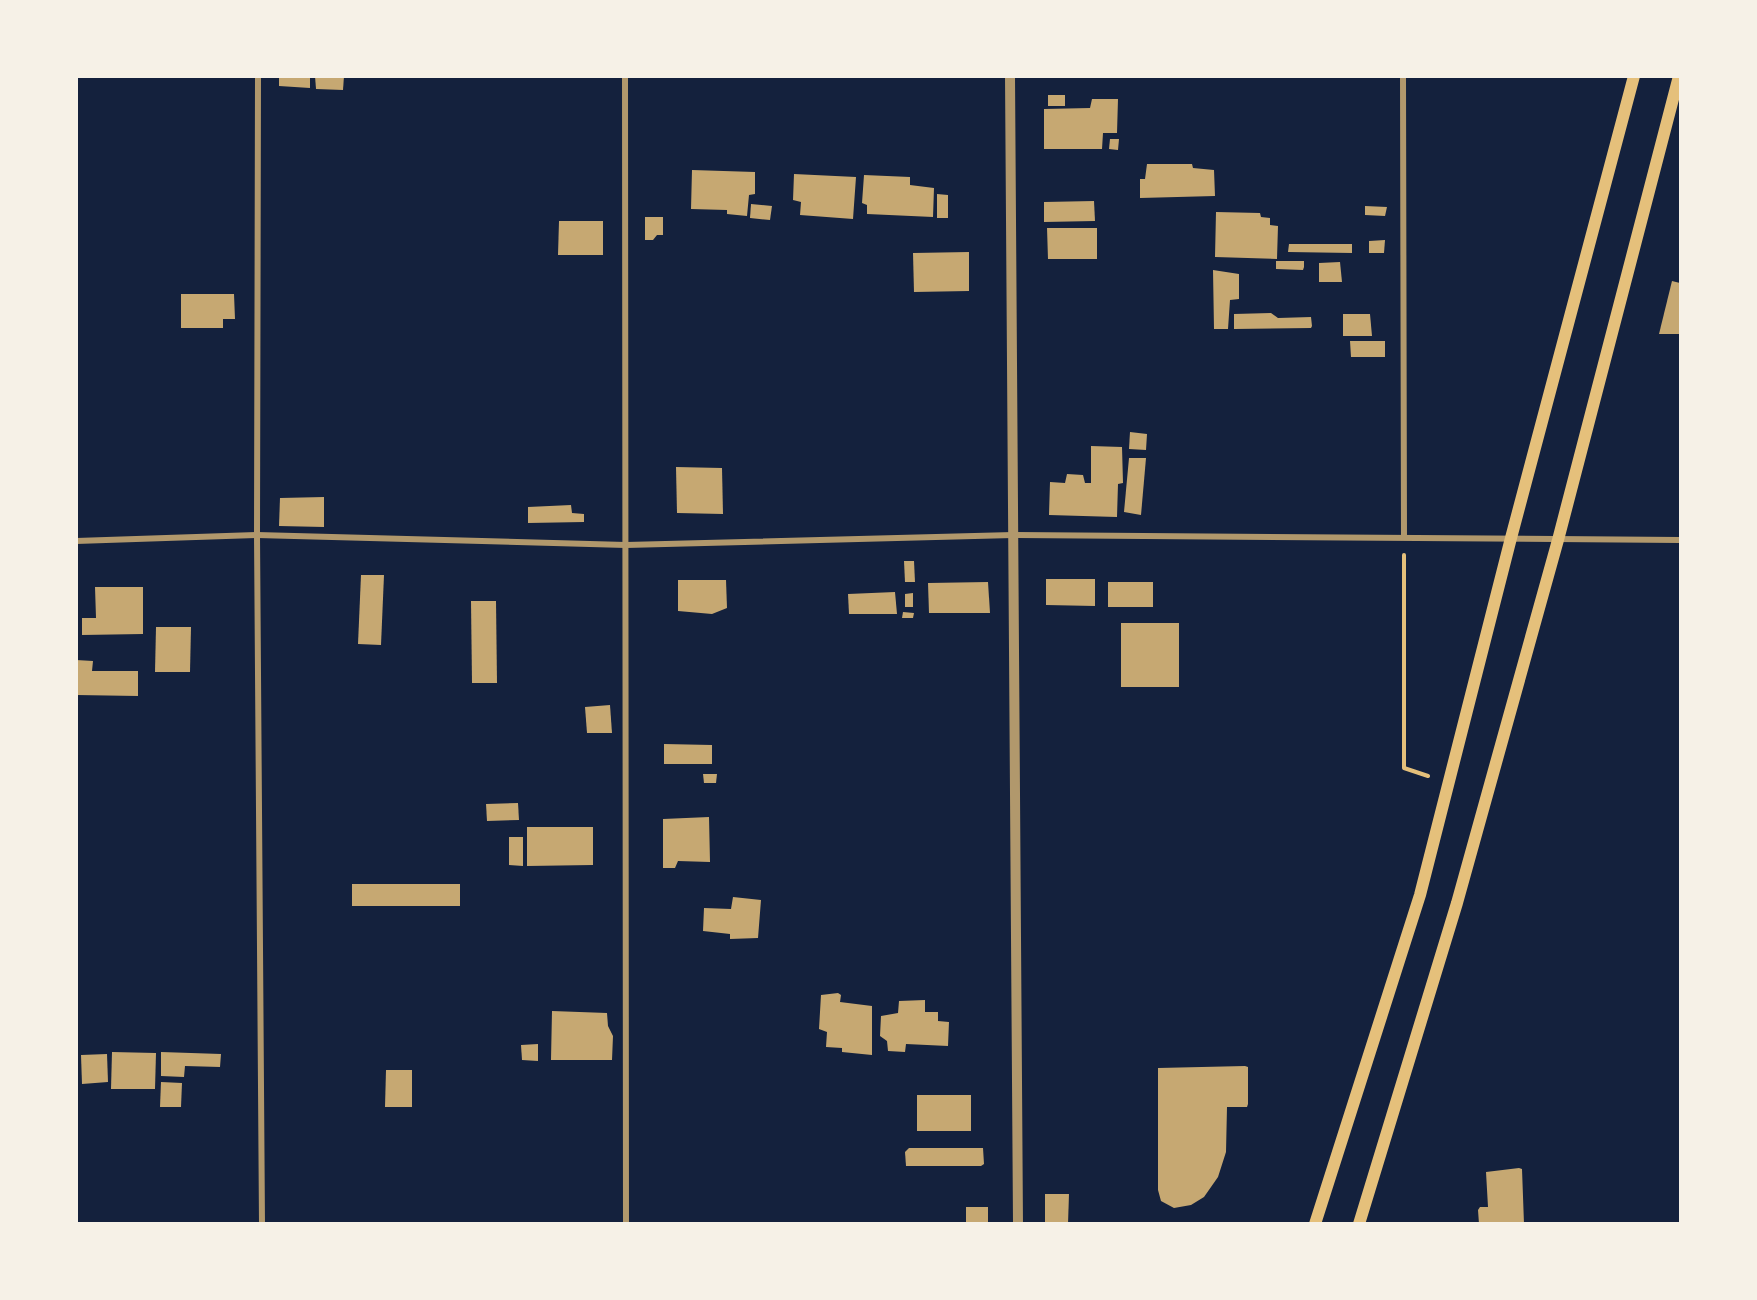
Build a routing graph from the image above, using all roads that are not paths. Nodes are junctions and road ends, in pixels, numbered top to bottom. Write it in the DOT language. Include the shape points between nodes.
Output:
graph roads {
  1 [pos="258,76"];
  2 [pos="625,76"];
  3 [pos="1010,76"];
  4 [pos="1403,76"];
  5 [pos="1635,76"];
  6 [pos="1679,76"];
  7 [pos="257,535"];
  8 [pos="1013,535"];
  9 [pos="1404,537"];
  10 [pos="1511,538"];
  11 [pos="1558,540"];
  12 [pos="1680,540"];
  13 [pos="76,541"];
  14 [pos="626,545"];
  15 [pos="262,1224"];
  16 [pos="626,1224"];
  17 [pos="1018,1224"];
  18 [pos="1315,1224"];
  19 [pos="1359,1224"];
  1 -- 7 [label="street"];
  2 -- 14 [label="street"];
  3 -- 8 [label="street"];
  4 -- 9 [label="street"];
  5 -- 10 [label="main road"];
  6 -- 11 [label="main road"];
  7 -- 13 [label="street"];
  7 -- 14 [label="street"];
  7 -- 15 [label="street"];
  8 -- 9 [label="street"];
  8 -- 14 [label="street"];
  8 -- 17 [label="street"];
  9 -- 10 [label="street"];
  10 -- 11 [label="street"];
  10 -- 18 [label="main road" via="1420,895"];
  11 -- 12 [label="street"];
  11 -- 19 [label="main road" via="1457,903"];
  14 -- 16 [label="street"];
}
